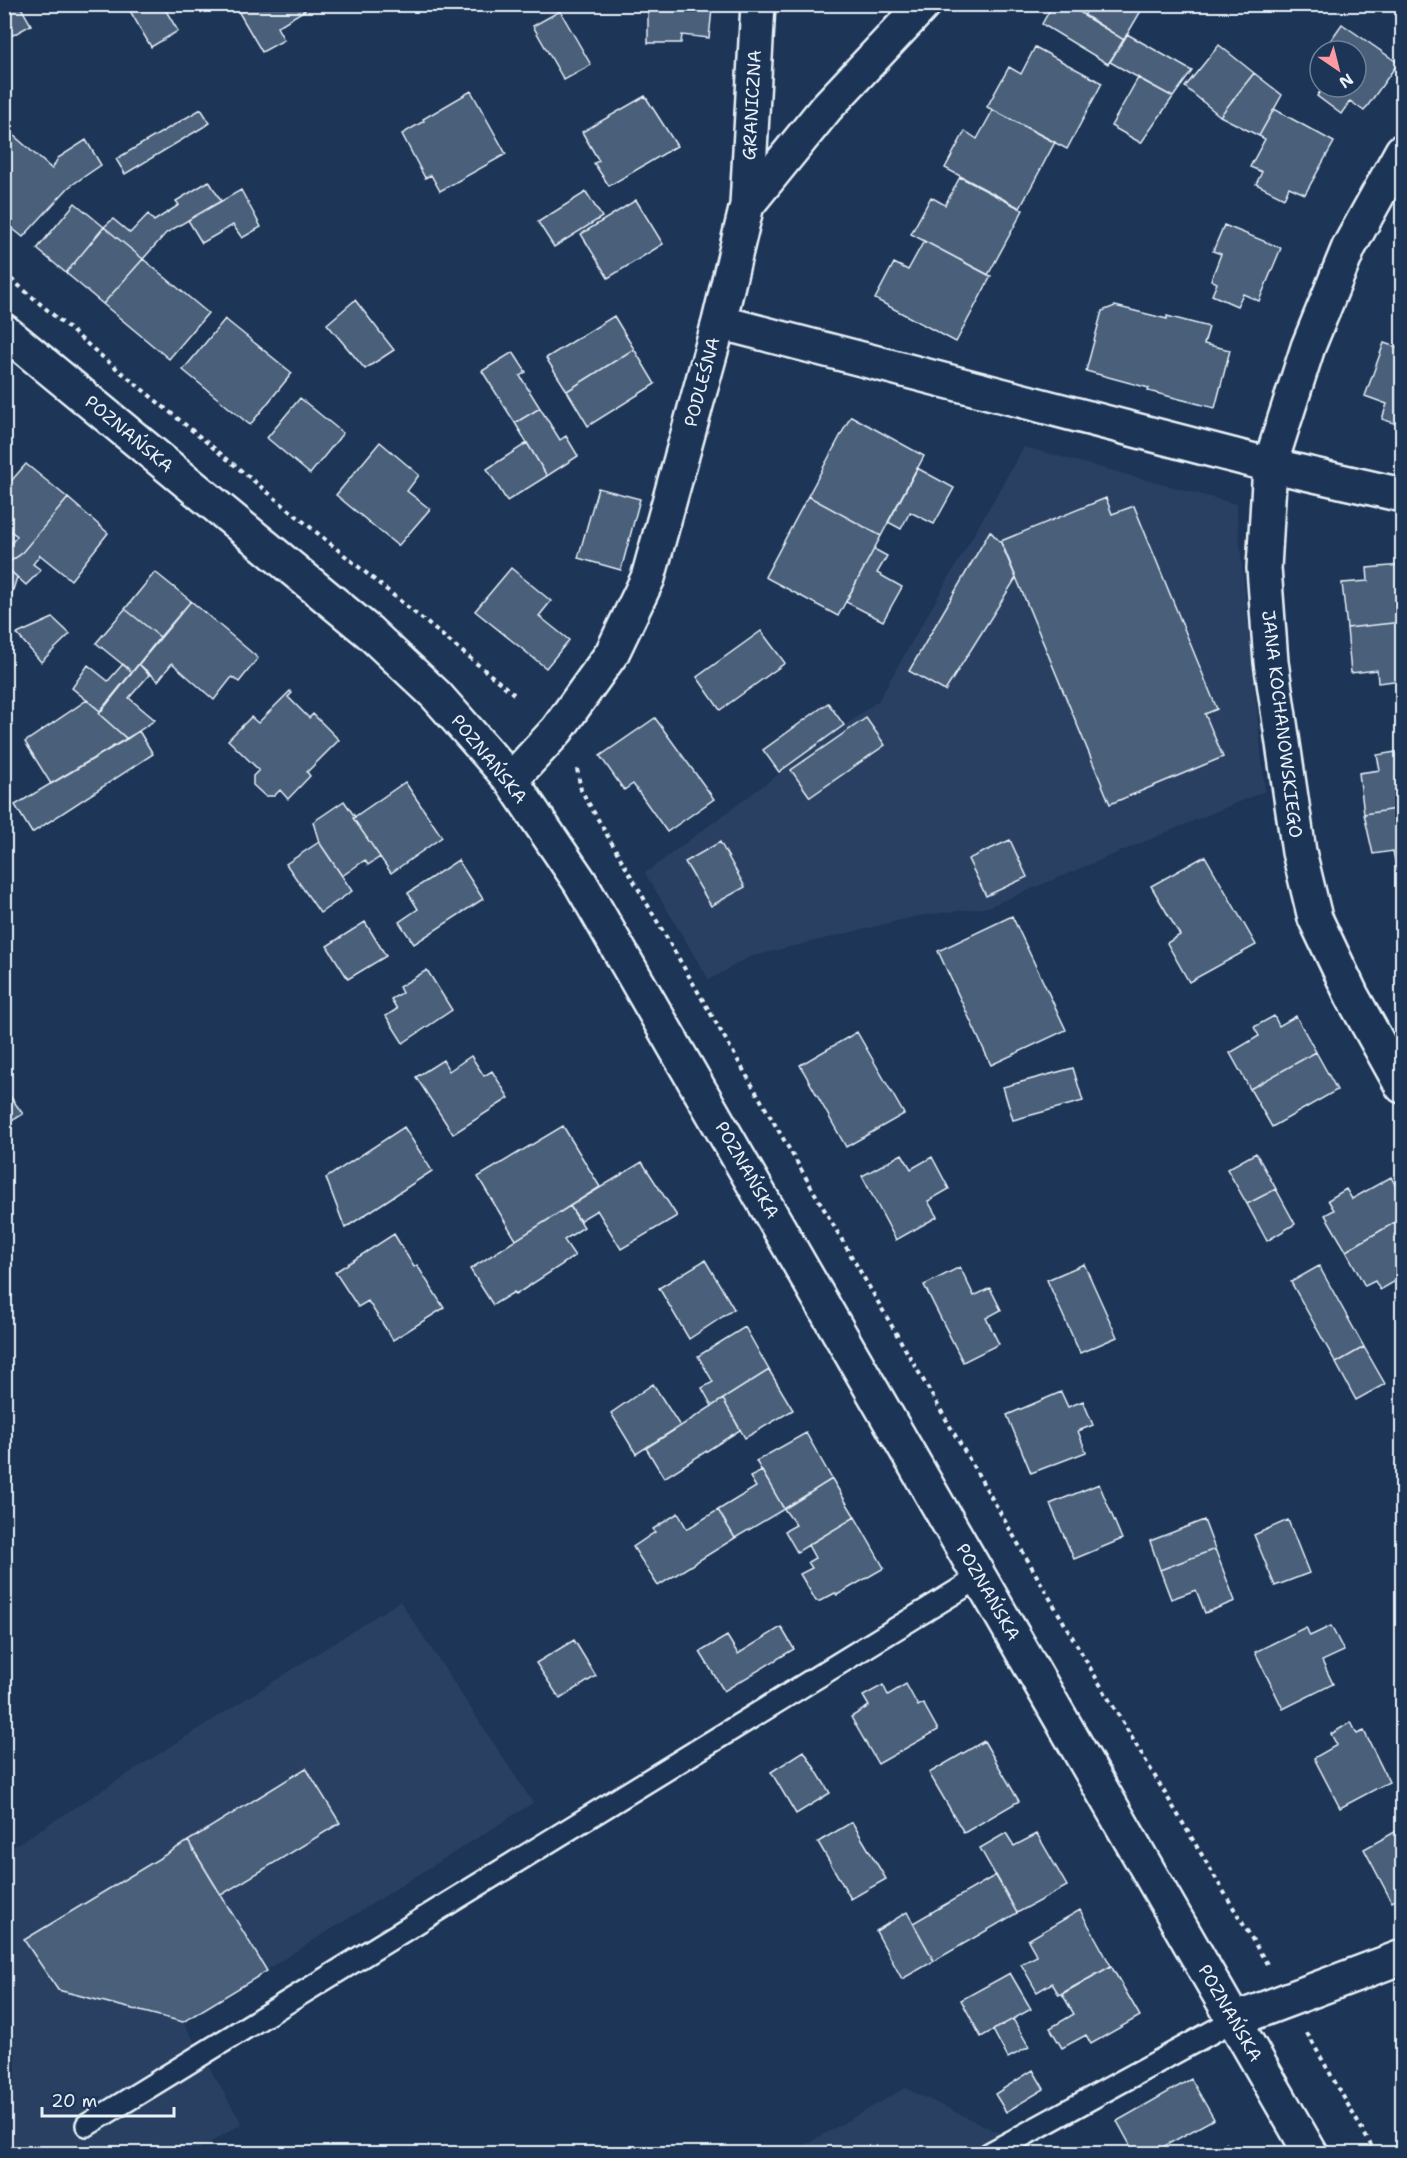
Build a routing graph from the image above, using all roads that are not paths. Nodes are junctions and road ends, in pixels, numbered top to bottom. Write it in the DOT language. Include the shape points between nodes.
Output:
graph roads {
  1 [pos="758,4"];
  2 [pos="924,4"];
  3 [pos="1402,151"];
  4 [pos="747,205"];
  5 [pos="719,322"];
  6 [pos="4,331"];
  7 [pos="1270,465"];
  8 [pos="1402,495"];
  9 [pos="511,780"];
  10 [pos="1402,1086"];
  11 [pos="980,1577"];
  12 [pos="1402,1957"];
  13 [pos="1234,2020"];
  14 [pos="87,2126"];
  15 [pos="989,2154"];
  16 [pos="1311,2154"];
  1 -- 4 [label="street, GRANICZNA"];
  2 -- 4 [label="street, PODLEŚNA" via="826,108"];
  3 -- 7 [label="street, JANA KOCHANOWSKIEGO" via="1349,247 1308,348"];
  4 -- 5 [label="street, PODLEŚNA"];
  5 -- 7 [label="street"];
  5 -- 9 [label="street, PODLEŚNA" via="648,578 612,653 557,729"];
  6 -- 9 [label="street, POZNAŃSKA" via="369,632 436,695"];
  7 -- 8 [label="street"];
  7 -- 10 [label="street, JANA KOCHANOWSKIEGO" via="1264,568 1270,650 1299,852 1315,918 1352,996"];
  9 -- 11 [label="street, POZNAŃSKA" via="580,882"];
  11 -- 13 [label="street, POZNAŃSKA"];
  11 -- 14 [label="lane"];
  12 -- 13 [label="street"];
  13 -- 15 [label="lane"];
  13 -- 16 [label="street, POZNAŃSKA"];
}
